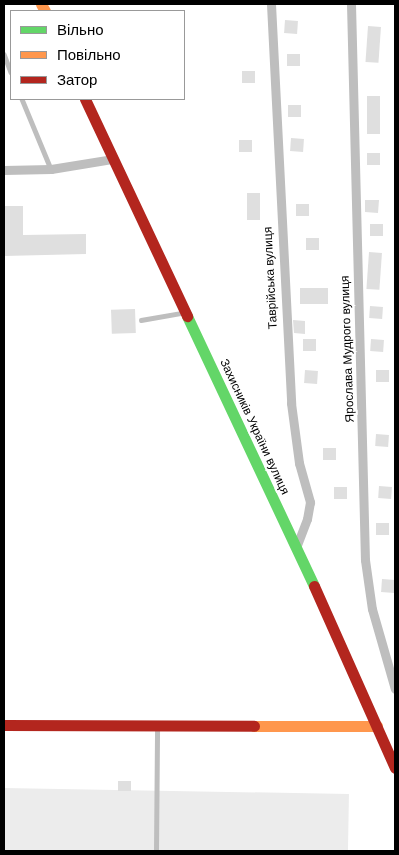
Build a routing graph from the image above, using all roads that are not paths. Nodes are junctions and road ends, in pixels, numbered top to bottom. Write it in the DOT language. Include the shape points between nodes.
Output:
graph roads {
  1 [pos="271,4"];
  2 [pos="351,4"];
  3 [pos="4,54"];
  4 [pos="10,69"];
  5 [pos="22,100"];
  6 [pos="85,100"];
  7 [pos="113,159"];
  8 [pos="51,169"];
  9 [pos="4,170"];
  10 [pos="184,312"];
  11 [pos="141,320"];
  12 [pos="296,548"];
  13 [pos="395,689"];
  14 [pos="4,725"];
  15 [pos="157,725"];
  16 [pos="377,726"];
  17 [pos="382,740"];
  18 [pos="395,740"];
  19 [pos="395,768"];
  20 [pos="156,851"];
  1 -- 12 [label="street, Таврійська вулиця" via="291,403 299,463 310,502"];
  2 -- 13 [label="street, Ярослава Мудрого вулиця" via="365,560 372,609"];
  3 -- 4 [label="lane"];
  5 -- 8 [label="lane"];
  6 -- 7 [label="main road, Захисників України вулиця"];
  7 -- 8 [label="street"];
  7 -- 10 [label="main road, Захисників України вулиця"];
  8 -- 9 [label="street"];
  10 -- 11 [label="lane"];
  10 -- 12 [label="main road, Захисників України вулиця"];
  12 -- 16 [label="main road, Захисників України вулиця"];
  14 -- 15 [label="main road"];
  15 -- 16 [label="main road"];
  15 -- 20 [label="lane"];
  16 -- 17 [label="main road, Захисників України вулиця"];
  17 -- 18 [label="main road"];
  17 -- 19 [label="main road, Захисників України вулиця"];
}
